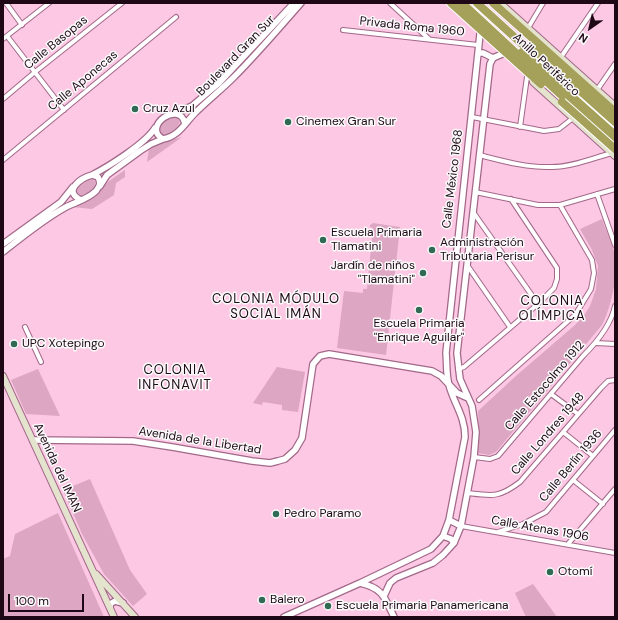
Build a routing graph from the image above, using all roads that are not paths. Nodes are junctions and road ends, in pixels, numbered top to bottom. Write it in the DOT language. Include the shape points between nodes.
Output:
graph roads {
  1 [pos="6,3"];
  2 [pos="49,3"];
  3 [pos="122,3"];
  4 [pos="294,3"];
  5 [pos="301,3"];
  6 [pos="390,3"];
  7 [pos="446,3"];
  8 [pos="451,3"];
  9 [pos="462,3"];
  10 [pos="468,3"];
  11 [pos="477,3"];
  12 [pos="481,3"];
  13 [pos="493,3"];
  14 [pos="500,3"];
  15 [pos="544,3"];
  16 [pos="598,3"];
  17 [pos="176,17"];
  18 [pos="22,25"];
  19 [pos="276,26"];
  20 [pos="528,28"];
  21 [pos="343,30"];
  22 [pos="480,34"];
  23 [pos="7,36"];
  24 [pos="429,39"];
  25 [pos="3,40"];
  26 [pos="478,45"];
  27 [pos="478,52"];
  28 [pos="502,54"];
  29 [pos="560,57"];
  30 [pos="493,58"];
  31 [pos="615,64"];
  32 [pos="35,72"];
  33 [pos="527,77"];
  34 [pos="476,80"];
  35 [pos="488,82"];
  36 [pos="474,89"];
  37 [pos="597,90"];
  38 [pos="487,91"];
  39 [pos="3,99"];
  40 [pos="556,103"];
  41 [pos="615,106"];
  42 [pos="64,110"];
  43 [pos="615,112"];
  44 [pos="176,113"];
  45 [pos="472,117"];
  46 [pos="573,118"];
  47 [pos="484,119"];
  48 [pos="615,122"];
  49 [pos="185,124"];
  50 [pos="520,127"];
  51 [pos="156,128"];
  52 [pos="615,129"];
  53 [pos="605,134"];
  54 [pos="615,135"];
  55 [pos="163,139"];
  56 [pos="615,143"];
  57 [pos="614,153"];
  58 [pos="479,155"];
  59 [pos="3,160"];
  60 [pos="92,175"];
  61 [pos="100,186"];
  62 [pos="73,187"];
  63 [pos="615,190"];
  64 [pos="475,192"];
  65 [pos="597,194"];
  66 [pos="511,199"];
  67 [pos="81,200"];
  68 [pos="560,205"];
  69 [pos="473,212"];
  70 [pos="613,234"];
  71 [pos="3,244"];
  72 [pos="615,245"];
  73 [pos="3,252"];
  74 [pos="467,265"];
  75 [pos="538,304"];
  76 [pos="615,306"];
  77 [pos="25,327"];
  78 [pos="510,327"];
  79 [pos="596,343"];
  80 [pos="615,344"];
  81 [pos="41,362"];
  82 [pos="458,369"];
  83 [pos="3,376"];
  84 [pos="615,380"];
  85 [pos="448,383"];
  86 [pos="551,394"];
  87 [pos="468,398"];
  88 [pos="479,400"];
  89 [pos="578,414"];
  90 [pos="615,430"];
  91 [pos="563,432"];
  92 [pos="33,440"];
  93 [pos="464,440"];
  94 [pos="475,440"];
  95 [pos="463,447"];
  96 [pos="475,449"];
  97 [pos="593,456"];
  98 [pos="474,457"];
  99 [pos="573,480"];
  100 [pos="615,489"];
  101 [pos="468,493"];
  102 [pos="603,504"];
  103 [pos="449,520"];
  104 [pos="461,526"];
  105 [pos="498,532"];
  106 [pos="443,536"];
  107 [pos="454,543"];
  108 [pos="568,544"];
  109 [pos="615,553"];
  110 [pos="402,563"];
  111 [pos="91,568"];
  112 [pos="406,573"];
  113 [pos="360,583"];
  114 [pos="384,596"];
  115 [pos="123,604"];
  116 [pos="110,607"];
  117 [pos="114,617"];
  118 [pos="135,617"];
  119 [pos="284,617"];
  120 [pos="394,617"];
  1 -- 18 [label="street"];
  2 -- 18 [label="street"];
  3 -- 32 [label="street, Calle Basopas"];
  4 -- 19 [label="street, Boulevard Gran Sur"];
  5 -- 19 [label="street, Boulevard Gran Sur"];
  6 -- 24 [label="street"];
  7 -- 22 [label="main road"];
  8 -- 57 [label="highway, bridge"];
  9 -- 53 [label="highway, Anillo Periférico"];
  10 -- 54 [label="highway"];
  11 -- 52 [label="highway"];
  12 -- 48 [label="highway, Anillo Periférico"];
  13 -- 43 [label="highway"];
  14 -- 20 [label="main road"];
  15 -- 20 [label="street"];
  16 -- 29 [label="street"];
  17 -- 42 [label="street, Calle Aponecas"];
  18 -- 23 [label="street"];
  19 -- 44 [label="street, Boulevard Gran Sur" via="214,87 192,106"];
  19 -- 49 [label="street, Boulevard Gran Sur" via="233,78"];
  20 -- 29 [label="main road"];
  21 -- 24 [label="street, Privada Roma 1960"];
  22 -- 26 [label="street, Calle México 1968"];
  22 -- 28 [label="main road"];
  23 -- 25 [label="street"];
  23 -- 32 [label="street"];
  24 -- 26 [label="street, Privada Roma 1960"];
  26 -- 27 [label="street, Calle México 1968"];
  27 -- 30 [label="street"];
  27 -- 34 [label="street, Calle México 1968"];
  28 -- 30 [label="street"];
  28 -- 33 [label="main road"];
  29 -- 37 [label="main road"];
  30 -- 35 [label="street, Calle México 1968"];
  31 -- 37 [label="street"];
  32 -- 39 [label="street, Calle Basopas"];
  32 -- 42 [label="street"];
  33 -- 40 [label="main road"];
  33 -- 50 [label="street"];
  34 -- 35 [label="street" via="479,83"];
  34 -- 36 [label="street, Calle México 1968"];
  35 -- 38 [label="street, Calle México 1968"];
  36 -- 38 [label="street" via="478,87"];
  36 -- 45 [label="street, Calle México 1968"];
  37 -- 41 [label="main road"];
  38 -- 47 [label="street, Calle México 1968"];
  40 -- 46 [label="main road"];
  40 -- 53 [label="highway"];
  42 -- 59 [label="street, Calle Aponecas"];
  44 -- 49 [label="street" via="183,118"];
  44 -- 51 [label="street" via="164,118"];
  45 -- 47 [label="street"];
  45 -- 85 [label="street, Calle México 1968" via="448,325"];
  46 -- 50 [label="street" via="559,129 544,131"];
  46 -- 57 [label="main road"];
  47 -- 50 [label="street"];
  47 -- 58 [label="street, Calle México 1968"];
  49 -- 55 [label="street" via="176,134"];
  51 -- 55 [label="street" via="157,135"];
  51 -- 60 [label="street" via="147,138"];
  53 -- 56 [label="highway, Anillo Periférico"];
  55 -- 61 [label="street" via="151,144 107,175"];
  57 -- 58 [label="street" via="553,168 528,167"];
  58 -- 64 [label="street, Calle México 1968"];
  60 -- 61 [label="street" via="98,177"];
  60 -- 62 [label="street" via="81,179"];
  61 -- 67 [label="street"];
  62 -- 67 [label="street" via="74,195"];
  62 -- 71 [label="street" via="61,202"];
  63 -- 65 [label="street"];
  64 -- 66 [label="street"];
  64 -- 69 [label="street, Calle México 1968"];
  65 -- 68 [label="street"];
  65 -- 70 [label="street"];
  66 -- 68 [label="street" via="538,205"];
  66 -- 75 [label="street" via="557,268 554,288"];
  67 -- 73 [label="street" via="65,207"];
  68 -- 88 [label="street" via="592,260 594,273 591,289 575,315"];
  69 -- 74 [label="street, Calle México 1968"];
  69 -- 75 [label="street"];
  70 -- 72 [label="street"];
  74 -- 78 [label="street"];
  74 -- 82 [label="street, Calle México 1968" via="457,353"];
  75 -- 78 [label="street"];
  76 -- 79 [label="street, Calle Estocolmo 1912" via="614,313"];
  77 -- 81 [label="street"];
  78 -- 82 [label="street" via="464,367"];
  79 -- 80 [label="street"];
  79 -- 86 [label="street, Calle Estocolmo 1912"];
  82 -- 87 [label="street, Calle México 1968"];
  83 -- 92 [label="main road, Avenida del IMAN"];
  84 -- 89 [label="street, Calle Londres 1948" via="608,381"];
  85 -- 87 [label="street, Avenida de la Libertad" via="457,393"];
  85 -- 92 [label="street, Avenida de la Libertad" via="432,371 329,354 320,356 312,368 302,438 295,450 285,458 270,463 133,441"];
  85 -- 93 [label="street, Calle México 1968" via="464,423"];
  86 -- 89 [label="street"];
  86 -- 98 [label="street, Calle Estocolmo 1912" via="498,456 490,459"];
  87 -- 94 [label="street, Calle México 1968" via="472,406"];
  89 -- 91 [label="street, Calle Londres 1948"];
  90 -- 97 [label="street, Calle Berlín 1936"];
  91 -- 97 [label="street"];
  91 -- 101 [label="street, Calle Londres 1948" via="520,482 508,491 495,496"];
  92 -- 111 [label="main road, Avenida del IMAN"];
  93 -- 94 [label="street"];
  93 -- 95 [label="street, Calle México 1968"];
  94 -- 96 [label="street, Calle México 1968"];
  95 -- 96 [label="street"];
  95 -- 103 [label="street, Calle México 1968"];
  96 -- 98 [label="street, Calle México 1968"];
  97 -- 99 [label="street, Calle Berlín 1936"];
  98 -- 101 [label="street, Calle México 1968"];
  99 -- 102 [label="street"];
  99 -- 105 [label="street, Calle Berlín 1936" via="546,512 524,524"];
  100 -- 102 [label="street"];
  101 -- 104 [label="street, Calle México 1968"];
  102 -- 108 [label="street"];
  103 -- 104 [label="street"];
  103 -- 106 [label="street, Calle México 1968"];
  104 -- 105 [label="street, Calle Atenas 1906"];
  104 -- 107 [label="street, Calle México 1968"];
  105 -- 108 [label="street, Calle Atenas 1906"];
  106 -- 107 [label="street"];
  106 -- 110 [label="street, Calle México 1968" via="431,549"];
  107 -- 112 [label="street, Calle México 1968" via="433,562"];
  108 -- 109 [label="street, Calle Atenas 1906"];
  110 -- 112 [label="street" via="401,569"];
  110 -- 113 [label="street, Calle México 1968"];
  111 -- 115 [label="main road, Avenida del IMAN"];
  111 -- 116 [label="main road, Avenida del IMAN"];
  112 -- 114 [label="street, Calle México 1968" via="390,583"];
  113 -- 114 [label="street" via="372,586"];
  113 -- 119 [label="street, Calle México 1968"];
  114 -- 120 [label="street"];
  115 -- 116 [label="street" via="115,600"];
  115 -- 118 [label="main road, Avenida del IMAN"];
  116 -- 117 [label="main road, Avenida del IMAN"];
}
